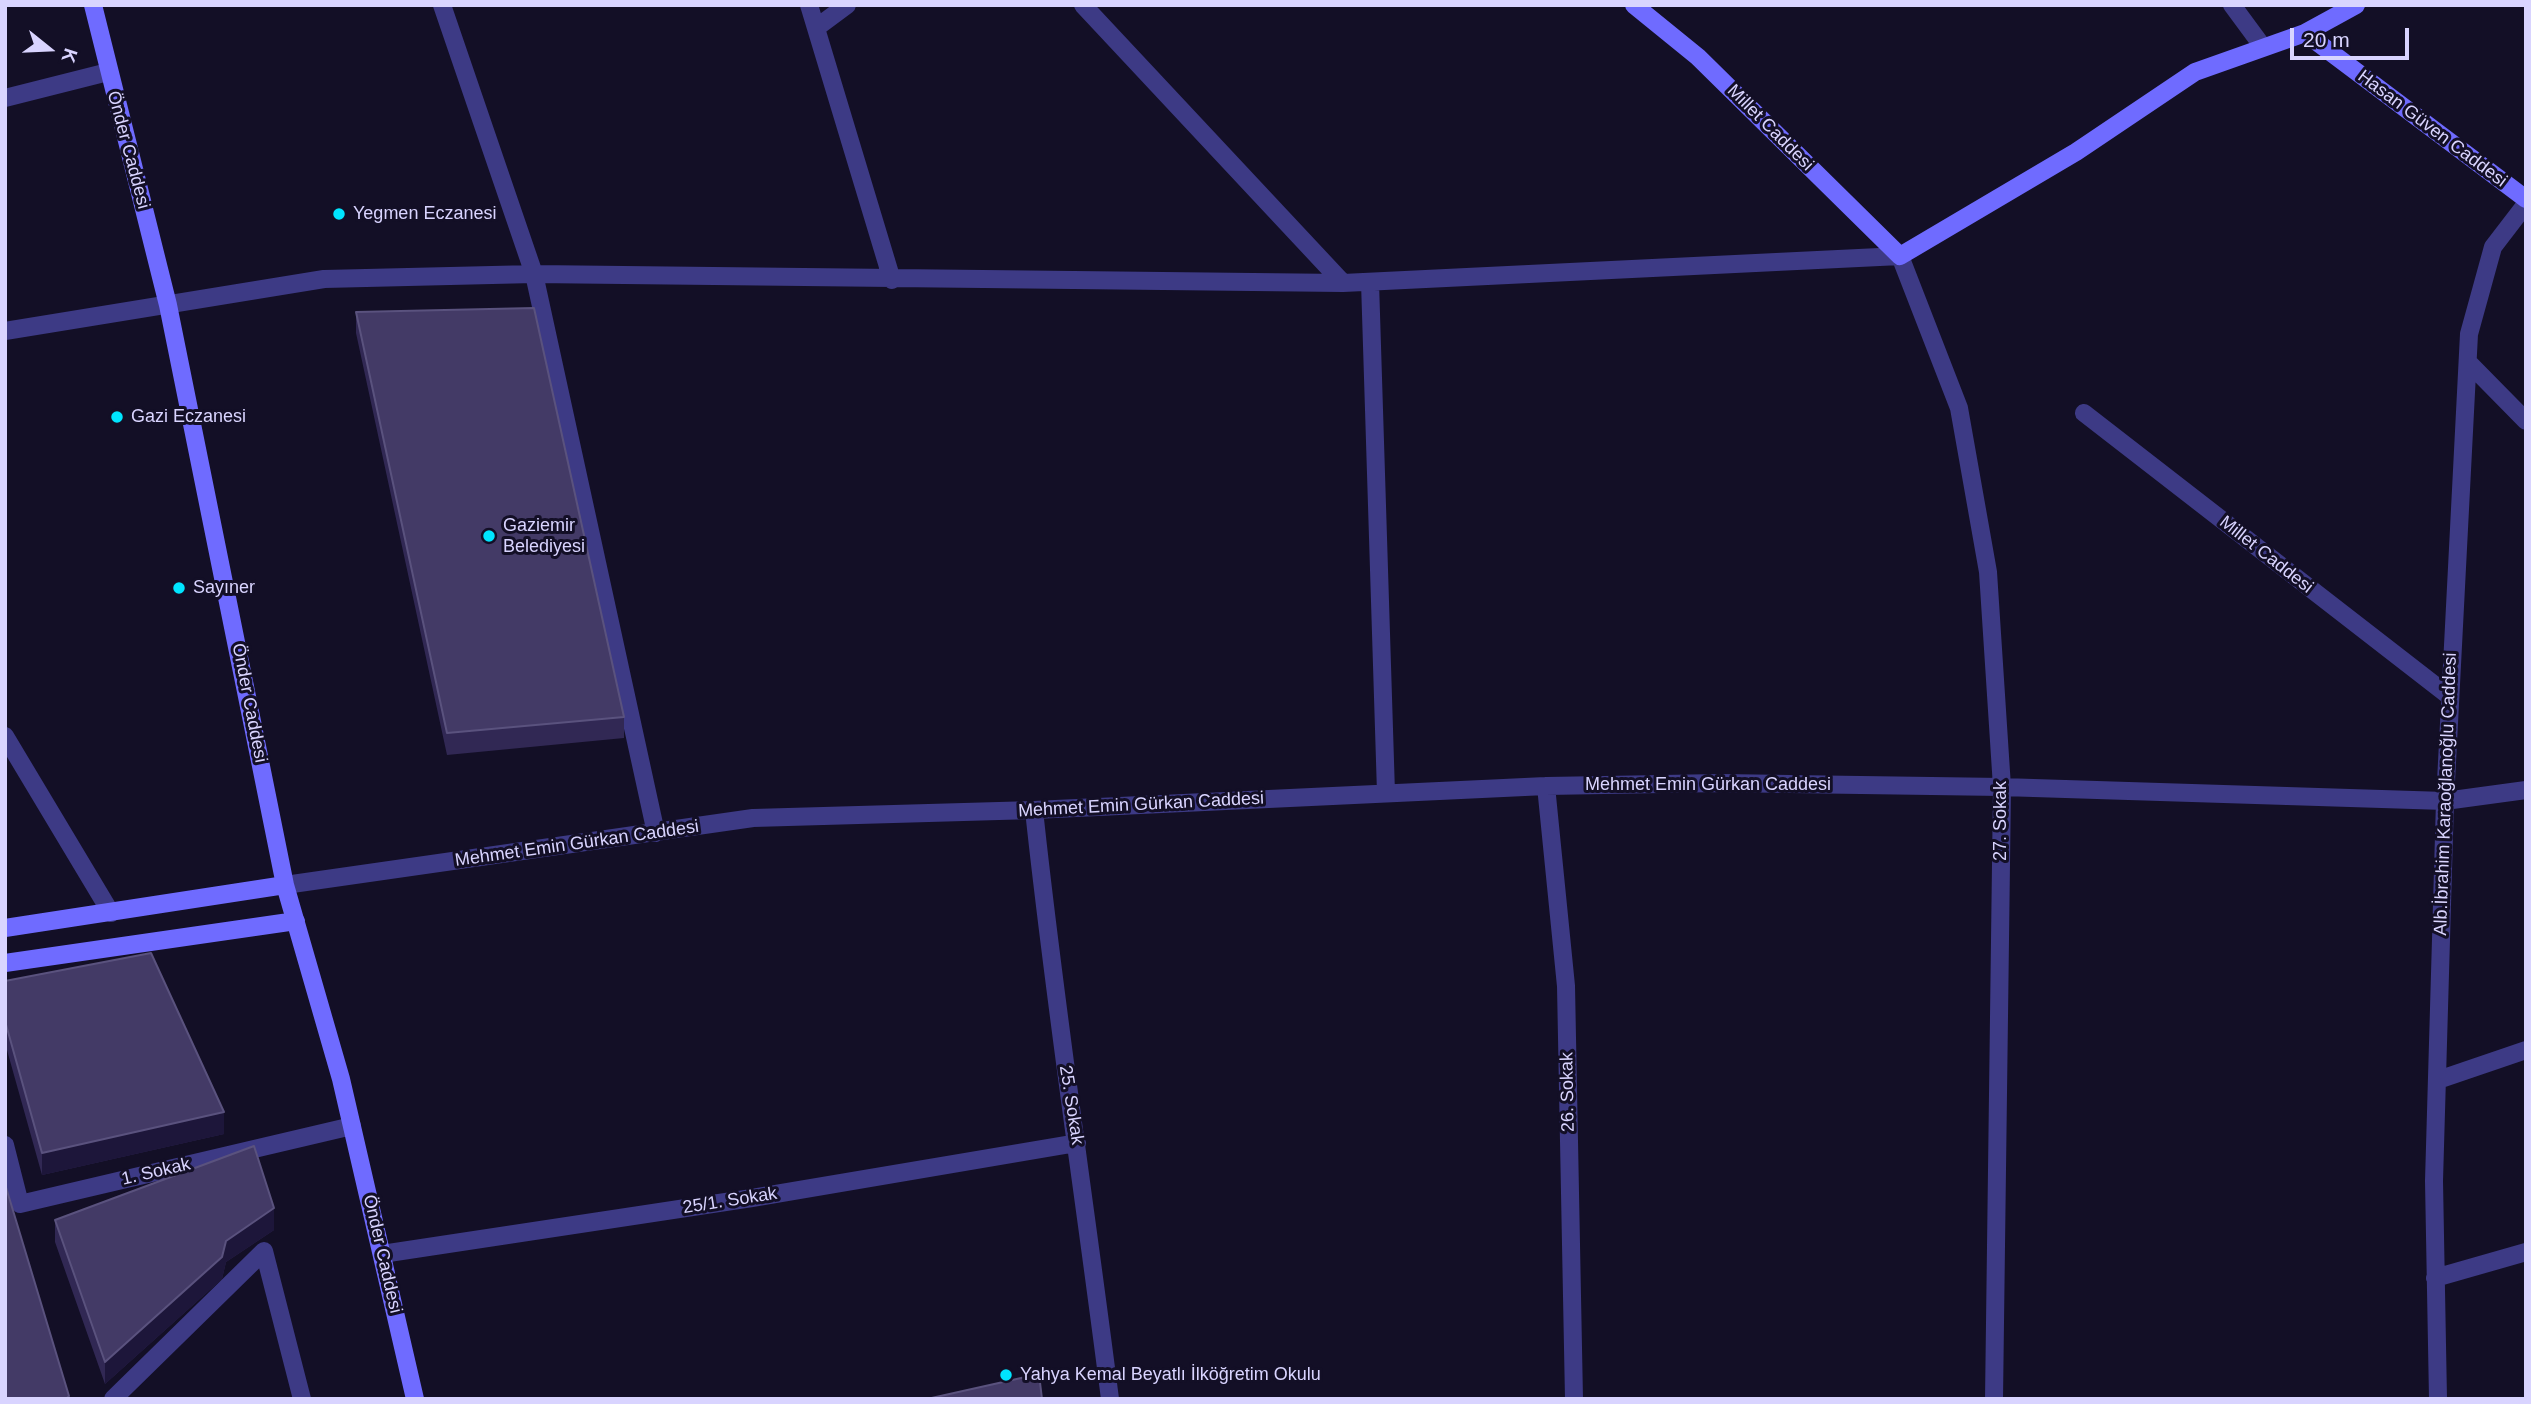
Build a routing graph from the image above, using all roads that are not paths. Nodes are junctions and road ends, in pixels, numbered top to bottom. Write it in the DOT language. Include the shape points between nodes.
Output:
graph roads {
  1 [pos="93,5"];
  2 [pos="442,5"];
  3 [pos="808,5"];
  4 [pos="847,5"];
  5 [pos="1083,5"];
  6 [pos="1634,5"];
  7 [pos="2232,5"];
  8 [pos="2356,5"];
  9 [pos="816,28"];
  10 [pos="2305,33"];
  11 [pos="2263,47"];
  12 [pos="108,72"];
  13 [pos="5,98"];
  14 [pos="2526,201"];
  15 [pos="1900,256"];
  16 [pos="534,274"];
  17 [pos="892,280"];
  18 [pos="1370,282"];
  19 [pos="1343,283"];
  20 [pos="168,305"];
  21 [pos="5,331"];
  22 [pos="2468,362"];
  23 [pos="2084,413"];
  24 [pos="2526,421"];
  25 [pos="2448,696"];
  26 [pos="5,736"];
  27 [pos="1546,786"];
  28 [pos="2002,787"];
  29 [pos="2526,790"];
  30 [pos="1386,793"];
  31 [pos="2445,801"];
  32 [pos="1034,810"];
  33 [pos="656,833"];
  34 [pos="285,885"];
  35 [pos="111,913"];
  36 [pos="296,921"];
  37 [pos="5,928"];
  38 [pos="5,964"];
  39 [pos="2526,1050"];
  40 [pos="2438,1080"];
  41 [pos="352,1126"];
  42 [pos="1077,1143"];
  43 [pos="5,1145"];
  44 [pos="2526,1252"];
  45 [pos="382,1254"];
  46 [pos="2435,1278"];
  47 [pos="113,1399"];
  48 [pos="302,1399"];
  49 [pos="415,1399"];
  50 [pos="1110,1399"];
  51 [pos="1574,1399"];
  52 [pos="1994,1399"];
  53 [pos="2438,1399"];
  1 -- 12 [label="street, Önder Caddesi"];
  2 -- 16 [label="street"];
  3 -- 9 [label="street"];
  4 -- 9 [label="street"];
  5 -- 19 [label="street"];
  6 -- 15 [label="street, Millet Caddesi" via="1698,57"];
  7 -- 11 [label="street"];
  8 -- 10 [label="street"];
  9 -- 17 [label="street"];
  10 -- 11 [label="street"];
  10 -- 14 [label="street, Hasan Güven Caddesi"];
  11 -- 15 [label="street" via="2194,72 2076,152"];
  12 -- 13 [label="street"];
  12 -- 20 [label="street, Önder Caddesi"];
  14 -- 22 [label="street, Alb.İbrahim Karaoğlanoğlu Caddesi" via="2493,247 2469,334"];
  15 -- 18 [label="street"];
  15 -- 28 [label="street, 27. Sokak" via="1959,408 1988,572"];
  16 -- 17 [label="street"];
  16 -- 20 [label="street" via="324,279"];
  16 -- 33 [label="street"];
  17 -- 19 [label="street"];
  18 -- 19 [label="street"];
  18 -- 30 [label="street"];
  20 -- 21 [label="street"];
  20 -- 34 [label="street, Önder Caddesi"];
  22 -- 24 [label="street"];
  22 -- 25 [label="street, Alb.İbrahim Karaoğlanoğlu Caddesi"];
  23 -- 25 [label="street, Millet Caddesi"];
  25 -- 31 [label="street, Alb.İbrahim Karaoğlanoğlu Caddesi"];
  26 -- 35 [label="street"];
  27 -- 28 [label="street, Mehmet Emin Gürkan Caddesi"];
  27 -- 30 [label="street, Mehmet Emin Gürkan Caddesi"];
  27 -- 51 [label="street, 26. Sokak" via="1566,986"];
  28 -- 31 [label="street, Mehmet Emin Gürkan Caddesi"];
  28 -- 52 [label="street, 27. Sokak"];
  29 -- 31 [label="street, Mehmet Emin Gürkan Caddesi"];
  30 -- 32 [label="street, Mehmet Emin Gürkan Caddesi"];
  31 -- 40 [label="street, Alb.İbrahim Karaoğlanoğlu Caddesi"];
  32 -- 33 [label="street, Mehmet Emin Gürkan Caddesi" via="753,818"];
  32 -- 42 [label="street, 25. Sokak" via="1055,1000"];
  33 -- 34 [label="street, Mehmet Emin Gürkan Caddesi"];
  34 -- 35 [label="street"];
  34 -- 36 [label="street, Önder Caddesi"];
  35 -- 37 [label="street"];
  36 -- 38 [label="street"];
  36 -- 41 [label="street, Önder Caddesi"];
  39 -- 40 [label="street"];
  40 -- 46 [label="street, Alb.İbrahim Karaoğlanoğlu Caddesi"];
  41 -- 43 [label="street, 1. Sokak" via="20,1204"];
  41 -- 45 [label="street, Önder Caddesi"];
  42 -- 45 [label="street, 25/1. Sokak"];
  42 -- 50 [label="street, 25. Sokak"];
  44 -- 46 [label="street"];
  45 -- 49 [label="street, Önder Caddesi"];
  46 -- 53 [label="street, Alb.İbrahim Karaoğlanoğlu Caddesi"];
  47 -- 48 [label="street" via="264,1251"];
}
